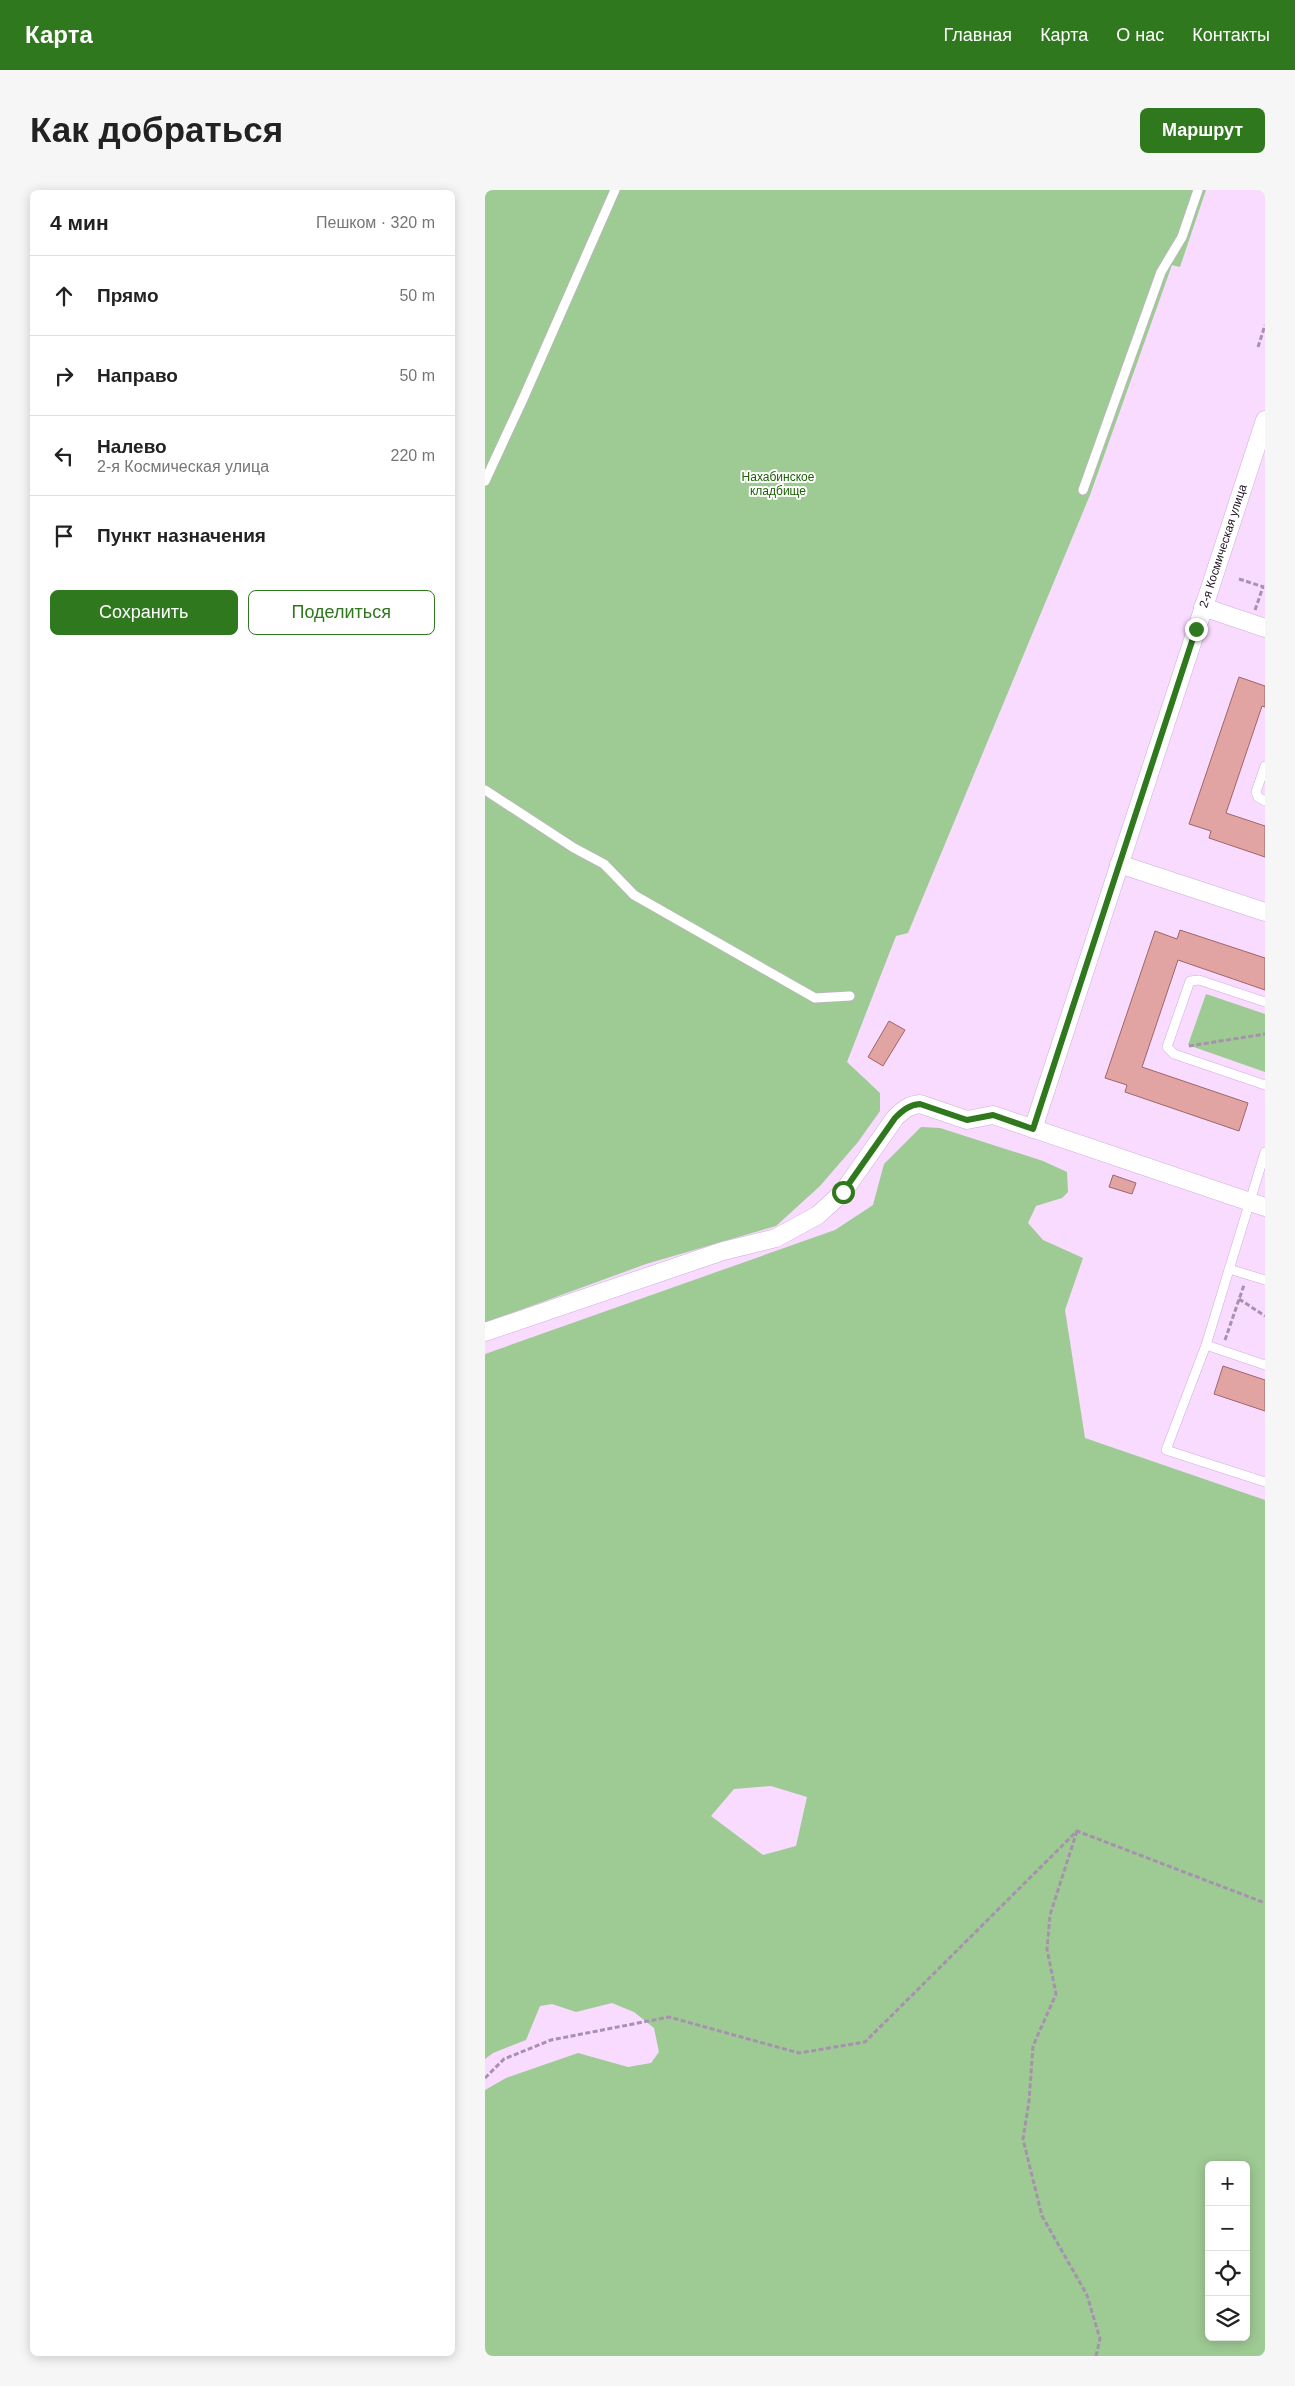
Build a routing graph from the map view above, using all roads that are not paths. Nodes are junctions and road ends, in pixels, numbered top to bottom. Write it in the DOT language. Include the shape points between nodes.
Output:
graph roads {
  1 [pos="615,190"];
  2 [pos="1198,190"];
  3 [pos="1265,420"];
  4 [pos="485,481"];
  5 [pos="1083,490"];
  6 [pos="1203,607"];
  7 [pos="1258,626"];
  8 [pos="1265,766"];
  9 [pos="485,790"];
  10 [pos="1265,801"];
  11 [pos="1119,864"];
  12 [pos="1265,912"];
  13 [pos="851,996"];
  14 [pos="1265,1002"];
  15 [pos="1265,1085"];
  16 [pos="1033,1129"];
  17 [pos="1265,1152"];
  18 [pos="1257,1205"];
  19 [pos="1229,1269"];
  20 [pos="1265,1280"];
  21 [pos="485,1332"];
  22 [pos="1206,1345"];
  23 [pos="1265,1365"];
  24 [pos="1265,1482"];
  1 -- 4 [label="lane"];
  2 -- 5 [label="lane" via="1182,237 1161,272"];
  3 -- 6 [label="street, 2-я Космическая улица"];
  6 -- 7 [label="street"];
  6 -- 11 [label="street, 2-я Космическая улица"];
  8 -- 10 [label="lane" via="1257,792"];
  9 -- 13 [label="lane" via="604,864 634,895 815,998"];
  11 -- 12 [label="street"];
  11 -- 16 [label="street, 2-я Космическая улица"];
  14 -- 15 [label="lane" via="1199,980 1190,981 1168,1042 1168,1049 1174,1054"];
  16 -- 18 [label="street"];
  16 -- 21 [label="street" via="993,1115 967,1120 920,1104 912,1105 895,1118 843,1192 818,1215 777,1238 723,1251"];
  17 -- 18 [label="lane"];
  18 -- 19 [label="lane"];
  19 -- 20 [label="lane"];
  19 -- 22 [label="lane"];
  22 -- 23 [label="lane"];
  22 -- 24 [label="lane" via="1166,1450"];
}
